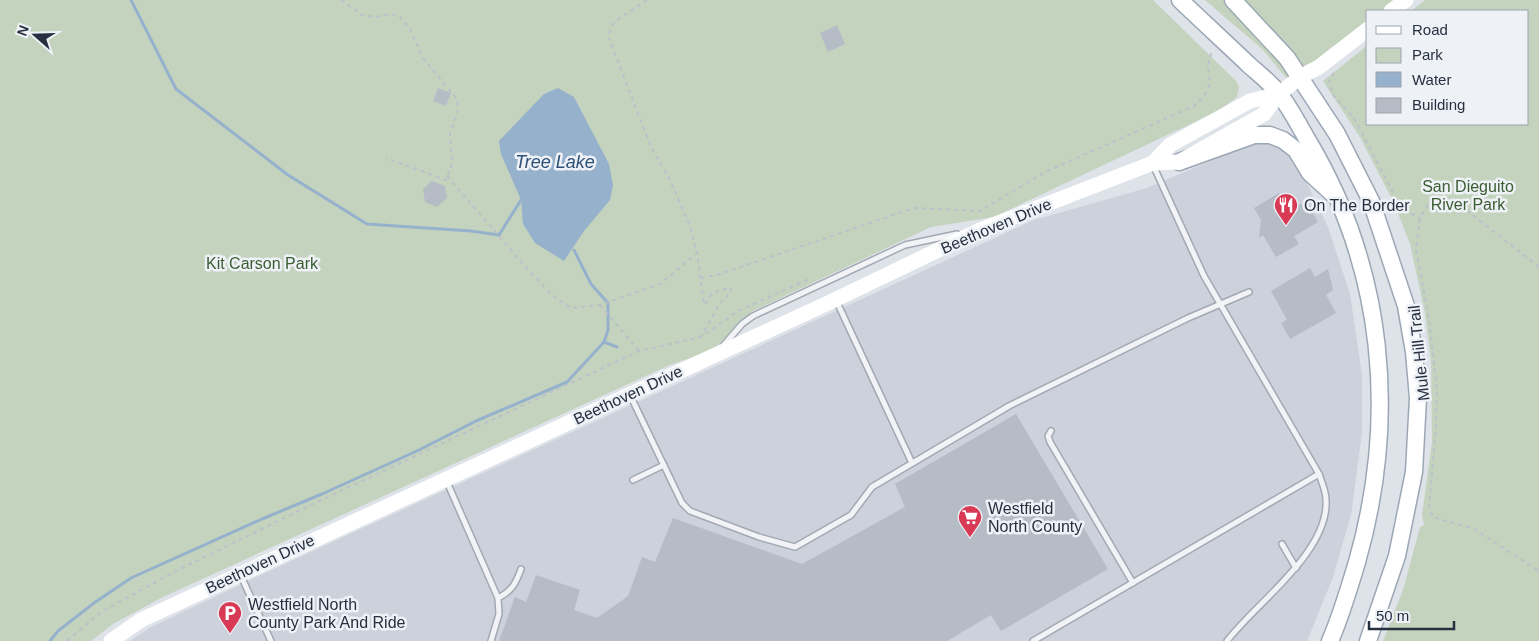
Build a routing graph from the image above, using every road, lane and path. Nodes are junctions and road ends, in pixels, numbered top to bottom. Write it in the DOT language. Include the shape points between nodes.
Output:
graph roads {
  1 [pos="341,0"];
  2 [pos="647,0"];
  3 [pos="1180,0"];
  4 [pos="1233,0"];
  5 [pos="1406,0"];
  6 [pos="1392,10"];
  7 [pos="1366,31"];
  8 [pos="1212,52"];
  9 [pos="1337,70"];
  10 [pos="1300,77"];
  11 [pos="1279,94"];
  12 [pos="386,158"];
  13 [pos="1179,162"];
  14 [pos="1152,163"];
  15 [pos="447,176"];
  16 [pos="1340,200"];
  17 [pos="1420,218"];
  18 [pos="980,230"];
  19 [pos="697,253"];
  20 [pos="1539,267"];
  21 [pos="701,278"];
  22 [pos="1250,292"];
  23 [pos="836,300"];
  24 [pos="1221,304"];
  25 [pos="600,305"];
  26 [pos="638,351"];
  27 [pos="714,356"];
  28 [pos="630,394"];
  29 [pos="1051,431"];
  30 [pos="912,463"];
  31 [pos="664,465"];
  32 [pos="1319,474"];
  33 [pos="446,479"];
  34 [pos="633,480"];
  35 [pos="1282,544"];
  36 [pos="1296,568"];
  37 [pos="521,569"];
  38 [pos="1539,571"];
  39 [pos="240,574"];
  40 [pos="1133,583"];
  41 [pos="498,598"];
  42 [pos="67,641"];
  43 [pos="111,641"];
  44 [pos="271,641"];
  45 [pos="491,641"];
  46 [pos="1033,641"];
  47 [pos="1228,641"];
  48 [pos="1330,641"];
  49 [pos="1368,641"];
  1 -- 15 [label="path" via="362,15 400,16 409,27 423,58 458,99 450,134 452,164"];
  2 -- 19 [label="path" via="614,22 608,36 651,147 681,204"];
  3 -- 11 [label="main road"];
  4 -- 10 [label="main road" via="1287,58"];
  5 -- 6 [label="main road"];
  7 -- 10 [label="main road, Beethoven Drive" via="1319,67"];
  8 -- 21 [label="path" via="1208,61 1210,82 1207,95 1194,106 1045,172 980,211 914,208"];
  9 -- 17 [label="path" via="1329,79 1332,94 1354,118 1397,200 1408,212"];
  10 -- 11 [label="main road, Beethoven Drive"];
  10 -- 49 [label="main road" via="1337,134 1371,201 1406,306 1414,352 1418,398 1414,472 1397,556"];
  11 -- 13 [label="main road, Beethoven Drive" via="1264,114"];
  11 -- 14 [label="main road, Beethoven Drive" via="1250,101 1170,144"];
  11 -- 16 [label="main road"];
  12 -- 15 [label="path" via="446,180"];
  13 -- 14 [label="main road, Beethoven Drive"];
  13 -- 16 [label="main road" via="1254,135 1270,135 1289,143 1310,173"];
  14 -- 18 [label="main road, Beethoven Drive"];
  14 -- 24 [label="lane" via="1194,258"];
  15 -- 25 [label="path" via="552,295 571,308"];
  16 -- 48 [label="main road" via="1369,293 1378,342 1381,426 1368,523"];
  17 -- 20 [label="path" via="1430,201 1447,199 1477,217"];
  17 -- 38 [label="path, Mule Hill Trail" via="1416,250 1429,318 1437,391 1429,509 1433,517 1474,529"];
  18 -- 23 [label="main road, Beethoven Drive"];
  18 -- 27 [label="lane" via="905,245 753,316"];
  19 -- 21 [label="path"];
  19 -- 25 [label="path" via="660,284"];
  21 -- 26 [label="path" via="704,305 725,287 730,287 731,291 700,337"];
  22 -- 24 [label="lane"];
  23 -- 27 [label="main road, Beethoven Drive"];
  23 -- 30 [label="lane"];
  24 -- 30 [label="lane" via="1009,406"];
  24 -- 32 [label="lane"];
  25 -- 26 [label="path"];
  26 -- 42 [label="path" via="174,572 102,612"];
  27 -- 28 [label="main road, Beethoven Drive"];
  28 -- 31 [label="lane"];
  28 -- 33 [label="main road, Beethoven Drive"];
  29 -- 40 [label="lane" via="1048,436 1050,442"];
  30 -- 31 [label="lane" via="872,487 851,515 795,547 695,515 682,503"];
  31 -- 34 [label="lane"];
  32 -- 36 [label="lane" via="1325,492 1325,515"];
  32 -- 40 [label="lane"];
  33 -- 39 [label="main road, Beethoven Drive"];
  33 -- 41 [label="lane"];
  35 -- 36 [label="lane"];
  36 -- 47 [label="lane"];
  37 -- 41 [label="lane" via="514,587"];
  39 -- 43 [label="main road, Beethoven Drive" via="141,620"];
  39 -- 44 [label="lane"];
  40 -- 46 [label="lane"];
  41 -- 45 [label="lane" via="499,614"];
}
